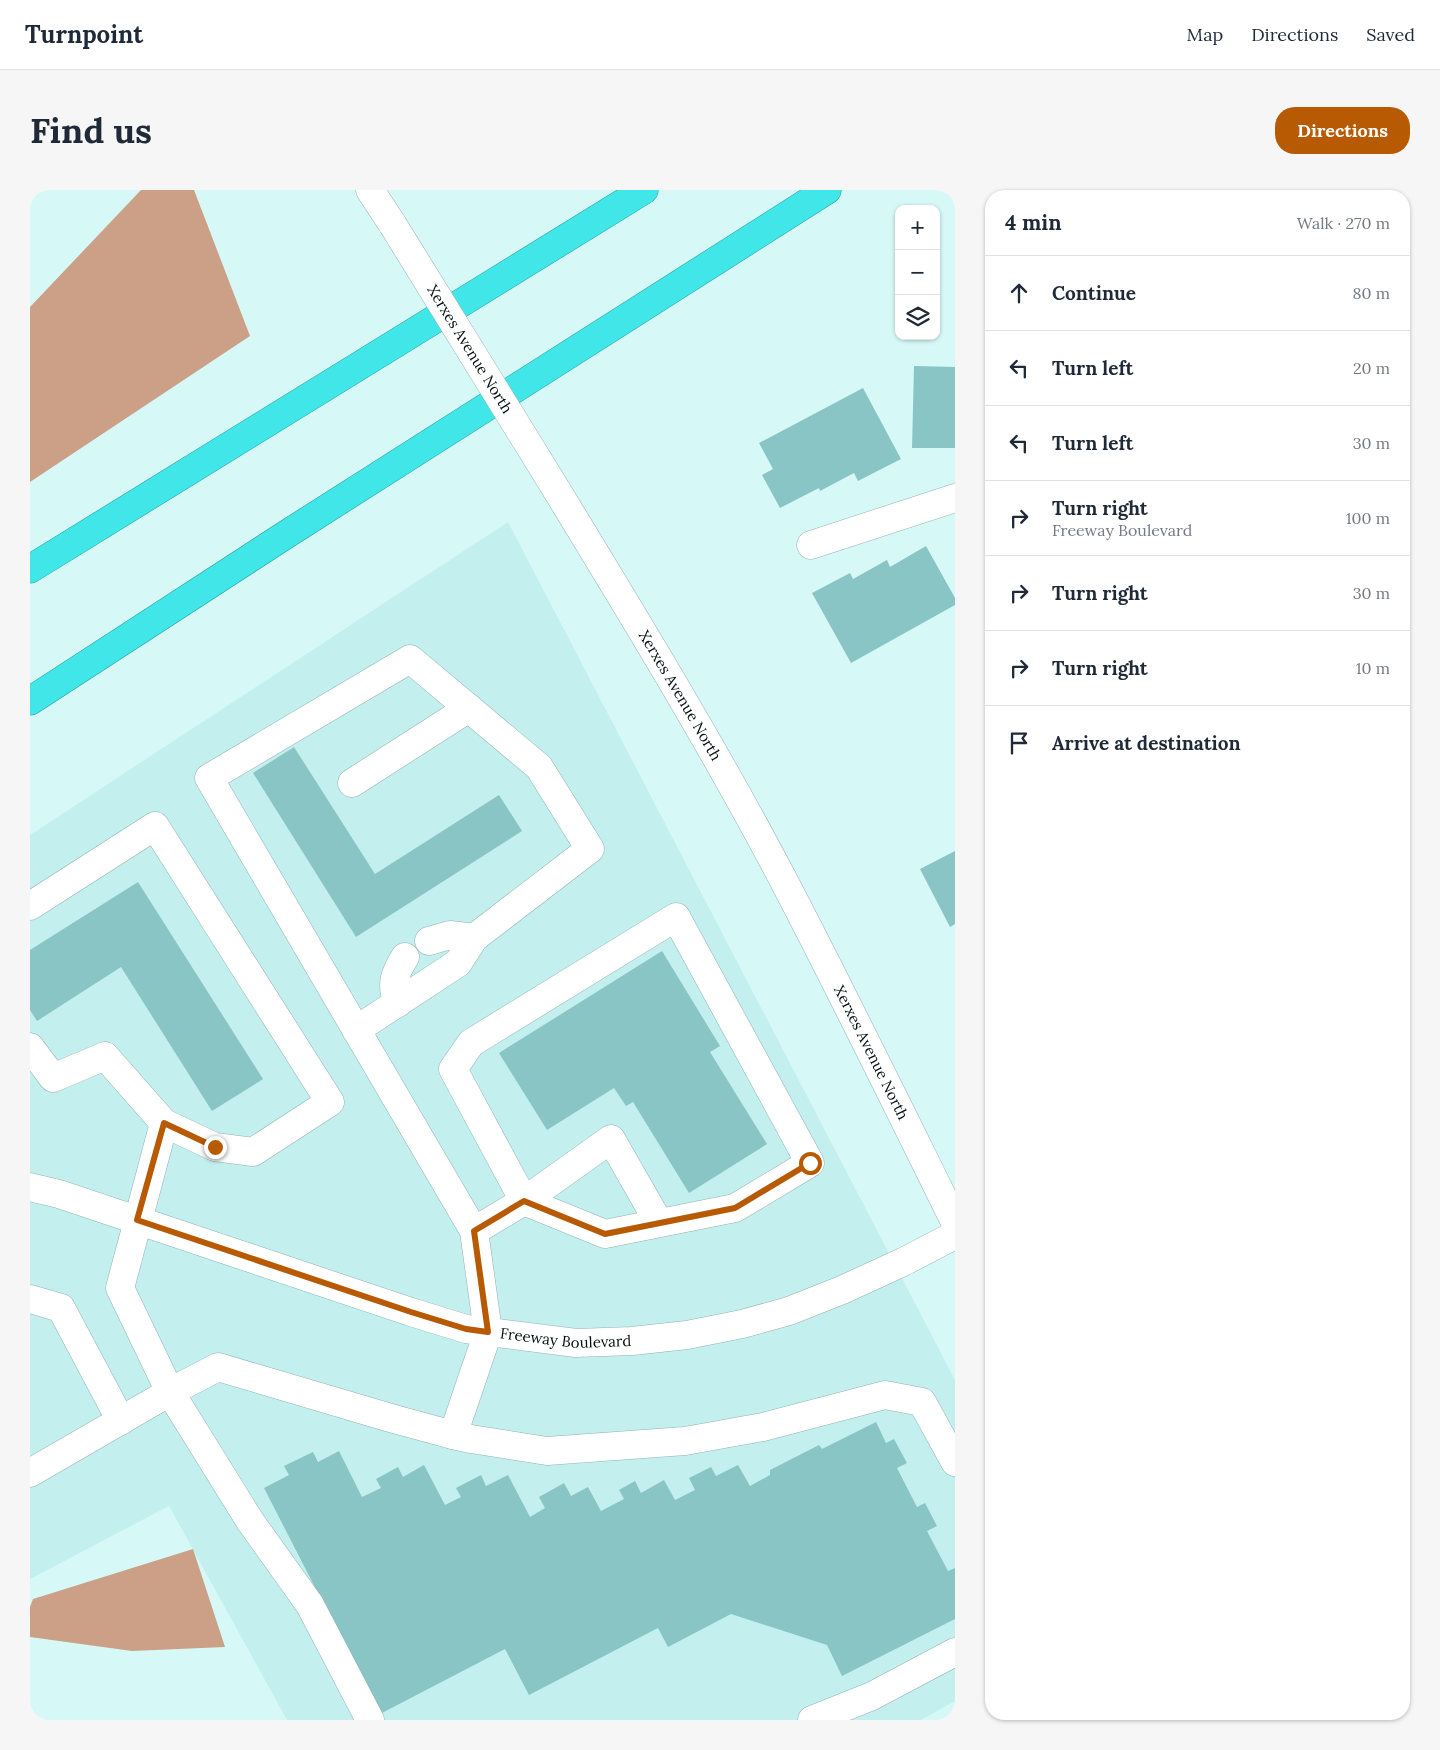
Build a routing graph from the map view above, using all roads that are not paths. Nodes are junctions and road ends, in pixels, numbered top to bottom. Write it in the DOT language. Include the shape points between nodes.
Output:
graph roads {
  1 [pos="370,190"];
  2 [pos="644,190"];
  3 [pos="827,190"];
  4 [pos="955,498"];
  5 [pos="811,545"];
  6 [pos="30,569"];
  7 [pos="30,701"];
  8 [pos="469,708"];
  9 [pos="352,783"];
  10 [pos="30,906"];
  11 [pos="474,938"];
  12 [pos="430,941"];
  13 [pos="405,957"];
  14 [pos="398,1003"];
  15 [pos="356,1030"];
  16 [pos="30,1047"];
  17 [pos="164,1123"];
  18 [pos="30,1188"];
  19 [pos="524,1201"];
  20 [pos="137,1220"];
  21 [pos="955,1222"];
  22 [pos="659,1223"];
  23 [pos="474,1231"];
  24 [pos="955,1235"];
  25 [pos="30,1299"];
  26 [pos="488,1332"];
  27 [pos="170,1392"];
  28 [pos="121,1421"];
  29 [pos="453,1434"];
  30 [pos="955,1462"];
  31 [pos="30,1473"];
  32 [pos="955,1652"];
  33 [pos="370,1720"];
  34 [pos="812,1720"];
  1 -- 21 [label="street, Xerxes Avenue North, bridge" via="636,620 716,758 781,876"];
  2 -- 6 [label="highway"];
  3 -- 7 [label="highway"];
  4 -- 5 [label="street"];
  8 -- 9 [label="street"];
  8 -- 11 [label="street" via="540,768 590,849"];
  8 -- 15 [label="street" via="410,659 209,778"];
  10 -- 17 [label="street" via="155,826 330,1102 252,1152 215,1147"];
  11 -- 12 [label="street" via="450,935"];
  11 -- 14 [label="street" via="458,963"];
  13 -- 14 [label="street" via="396,971 394,993"];
  14 -- 15 [label="street"];
  15 -- 23 [label="street"];
  16 -- 17 [label="street" via="53,1078 105,1056"];
  17 -- 20 [label="street"];
  18 -- 20 [label="street, Freeway Boulevard" via="59,1194"];
  19 -- 22 [label="street" via="605,1234"];
  19 -- 22 [label="street" via="611,1139"];
  19 -- 22 [label="street" via="453,1069 471,1043 676,917 810,1163 735,1208"];
  19 -- 23 [label="street"];
  20 -- 26 [label="street, Freeway Boulevard" via="411,1312 466,1329"];
  20 -- 27 [label="street" via="120,1288"];
  23 -- 26 [label="street"];
  24 -- 26 [label="street, Freeway Boulevard" via="842,1290 789,1311 714,1330 632,1341 576,1343"];
  25 -- 28 [label="street" via="61,1308"];
  26 -- 29 [label="street"];
  27 -- 28 [label="street"];
  27 -- 29 [label="street" via="218,1367"];
  27 -- 33 [label="street" via="250,1521 310,1605"];
  28 -- 31 [label="street"];
  29 -- 30 [label="street" via="547,1451 685,1442 763,1427 885,1395 922,1402"];
  32 -- 34 [label="street" via="872,1696"];
}
